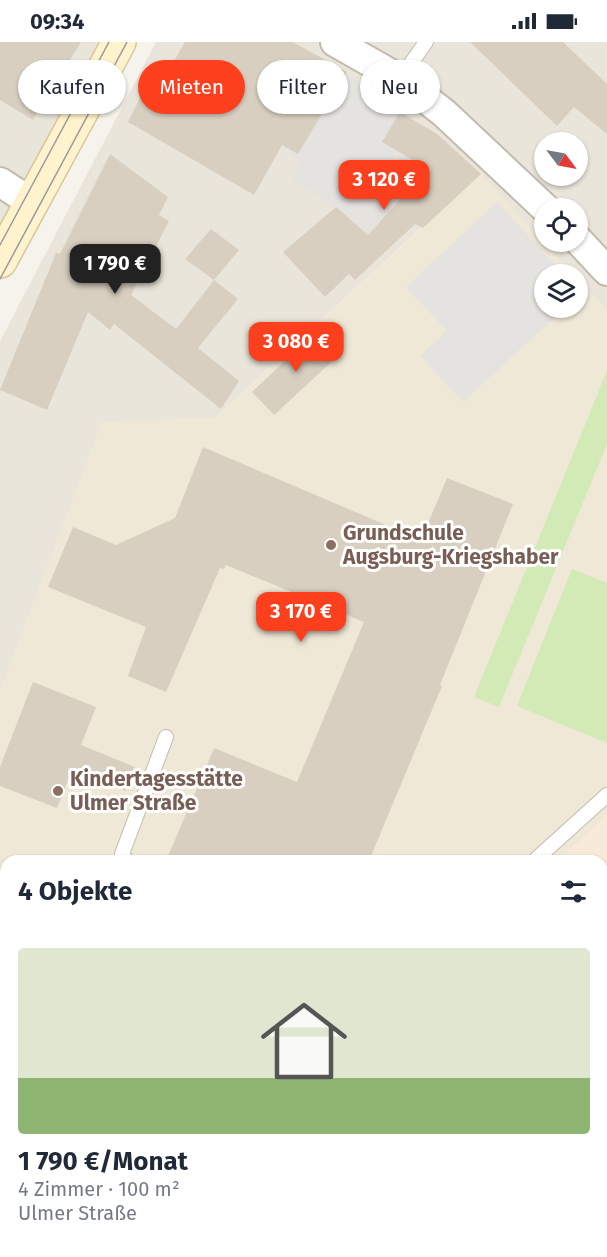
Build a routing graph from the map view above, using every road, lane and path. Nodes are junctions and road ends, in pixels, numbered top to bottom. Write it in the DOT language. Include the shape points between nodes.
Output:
graph roads {
  1 [pos="119,42"];
  2 [pos="335,42"];
  3 [pos="426,42"];
  4 [pos="367,60"];
  5 [pos="413,60"];
  6 [pos="440,110"];
  7 [pos="0,182"];
  8 [pos="534,198"];
  9 [pos="32,203"];
  10 [pos="588,251"];
  11 [pos="0,261"];
  12 [pos="607,271"];
  13 [pos="166,737"];
  14 [pos="607,795"];
  15 [pos="123,855"];
  16 [pos="541,855"];
  1 -- 9 [label="street"];
  2 -- 4 [label="street"];
  3 -- 5 [label="lane"];
  6 -- 8 [label="street"];
  7 -- 9 [label="street"];
  9 -- 11 [label="street"];
  10 -- 12 [label="street"];
  13 -- 15 [label="lane"];
  14 -- 16 [label="lane"];
}
